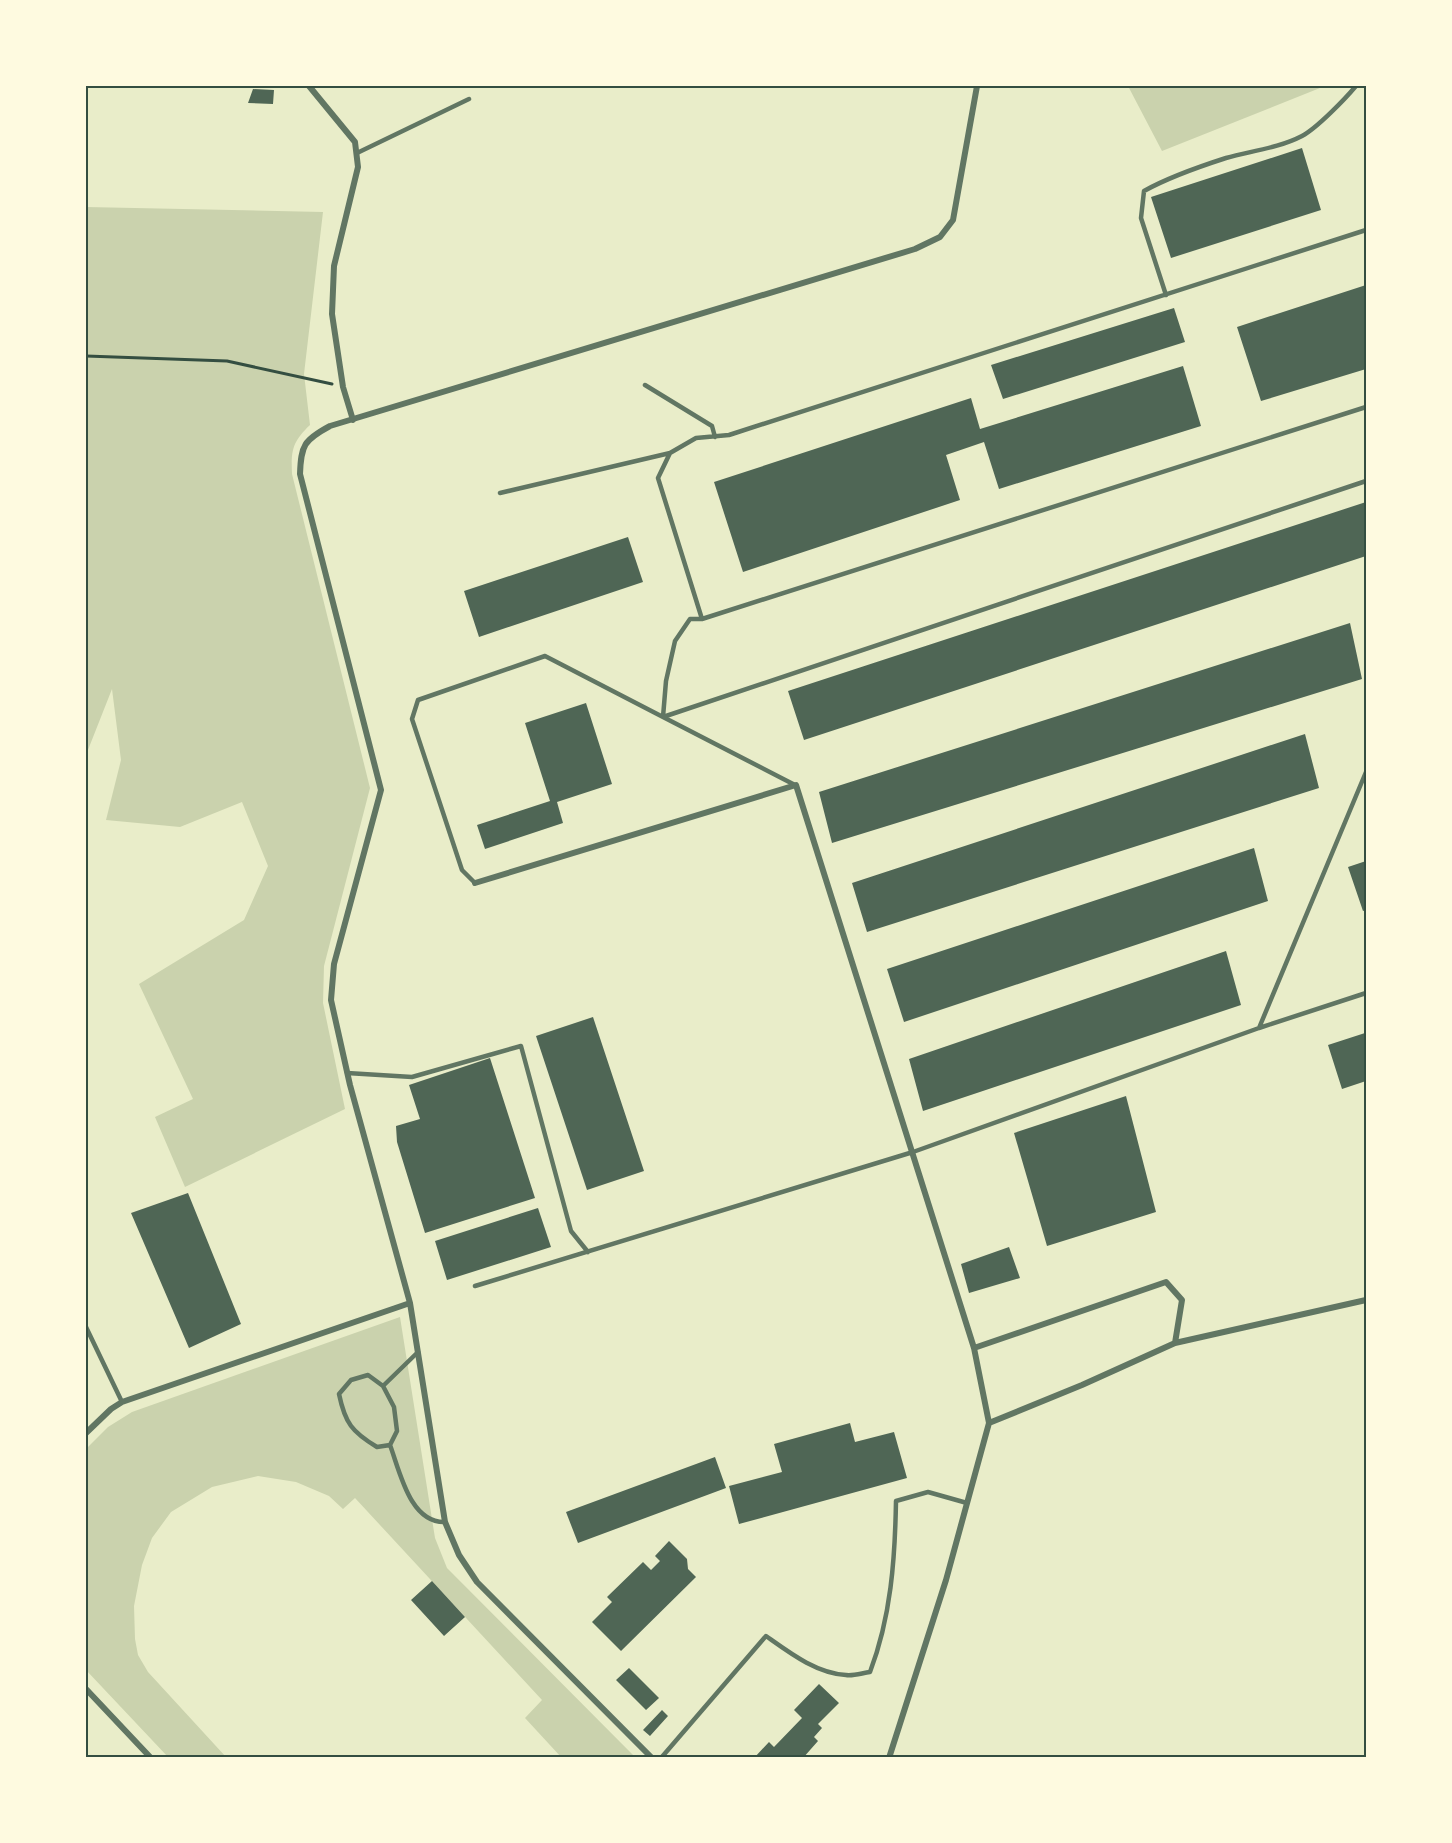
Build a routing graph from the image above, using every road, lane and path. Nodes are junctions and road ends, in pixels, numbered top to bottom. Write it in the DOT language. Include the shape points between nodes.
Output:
graph roads {
  1 [pos="309,86"];
  2 [pos="977,86"];
  3 [pos="1356,86"];
  4 [pos="469,99"];
  5 [pos="357,153"];
  6 [pos="1366,231"];
  7 [pos="1166,295"];
  8 [pos="86,356"];
  9 [pos="645,385"];
  10 [pos="342,387"];
  11 [pos="1366,407"];
  12 [pos="353,420"];
  13 [pos="714,437"];
  14 [pos="670,453"];
  15 [pos="1366,481"];
  16 [pos="500,493"];
  17 [pos="702,619"];
  18 [pos="663,717"];
  19 [pos="1366,772"];
  20 [pos="796,785"];
  21 [pos="475,883"];
  22 [pos="1366,993"];
  23 [pos="1259,1028"];
  24 [pos="347,1072"];
  25 [pos="912,1152"];
  26 [pos="588,1252"];
  27 [pos="475,1286"];
  28 [pos="1366,1300"];
  29 [pos="410,1303"];
  30 [pos="86,1327"];
  31 [pos="1175,1343"];
  32 [pos="974,1348"];
  33 [pos="418,1352"];
  34 [pos="383,1386"];
  35 [pos="122,1402"];
  36 [pos="989,1424"];
  37 [pos="86,1433"];
  38 [pos="390,1445"];
  39 [pos="967,1503"];
  40 [pos="445,1522"];
  41 [pos="86,1689"];
  42 [pos="151,1758"];
  43 [pos="652,1758"];
  44 [pos="661,1758"];
  45 [pos="889,1758"];
  1 -- 5 [label="street" via="355,142"];
  2 -- 12 [label="street" via="953,220 940,237 915,249"];
  3 -- 7 [label="lane" via="1303,135 1225,158 1144,191 1141,218"];
  4 -- 5 [label="lane"];
  5 -- 10 [label="street" via="358,167 334,266 332,315"];
  6 -- 7 [label="lane"];
  7 -- 13 [label="lane"];
  8 -- 10 [label="path" via="227,362"];
  9 -- 13 [label="lane" via="712,426"];
  10 -- 12 [label="street"];
  11 -- 17 [label="lane"];
  12 -- 24 [label="street" via="311,436 301,453 300,474 381,790 334,964 331,1000"];
  13 -- 14 [label="lane" via="696,438"];
  14 -- 16 [label="lane"];
  14 -- 17 [label="lane" via="658,478"];
  15 -- 18 [label="lane"];
  17 -- 18 [label="lane" via="690,619 675,641"];
  18 -- 20 [label="lane"];
  18 -- 21 [label="lane" via="545,656 418,700 412,719 462,870"];
  19 -- 23 [label="lane"];
  20 -- 21 [label="street"];
  20 -- 25 [label="street"];
  22 -- 23 [label="lane"];
  23 -- 25 [label="lane"];
  24 -- 26 [label="lane" via="412,1077 521,1046 571,1231"];
  24 -- 29 [label="street"];
  25 -- 26 [label="lane"];
  25 -- 32 [label="street"];
  26 -- 27 [label="lane"];
  28 -- 31 [label="street"];
  29 -- 33 [label="street"];
  29 -- 35 [label="street"];
  30 -- 35 [label="lane"];
  31 -- 32 [label="street" via="1182,1300 1166,1282"];
  31 -- 36 [label="street"];
  32 -- 36 [label="street"];
  33 -- 34 [label="lane"];
  33 -- 40 [label="street"];
  34 -- 38 [label="lane" via="394,1407 397,1431"];
  34 -- 38 [label="lane" via="368,1375 351,1380 339,1394 343,1416 360,1437 377,1447"];
  35 -- 37 [label="street"];
  36 -- 39 [label="street"];
  38 -- 40 [label="lane" via="418,1511 433,1522"];
  39 -- 44 [label="lane" via="928,1492 896,1501 891,1589 881,1642 870,1672 847,1675 819,1669 766,1636"];
  39 -- 45 [label="street"];
  40 -- 43 [label="street" via="459,1555 477,1581"];
  41 -- 42 [label="street"];
}
